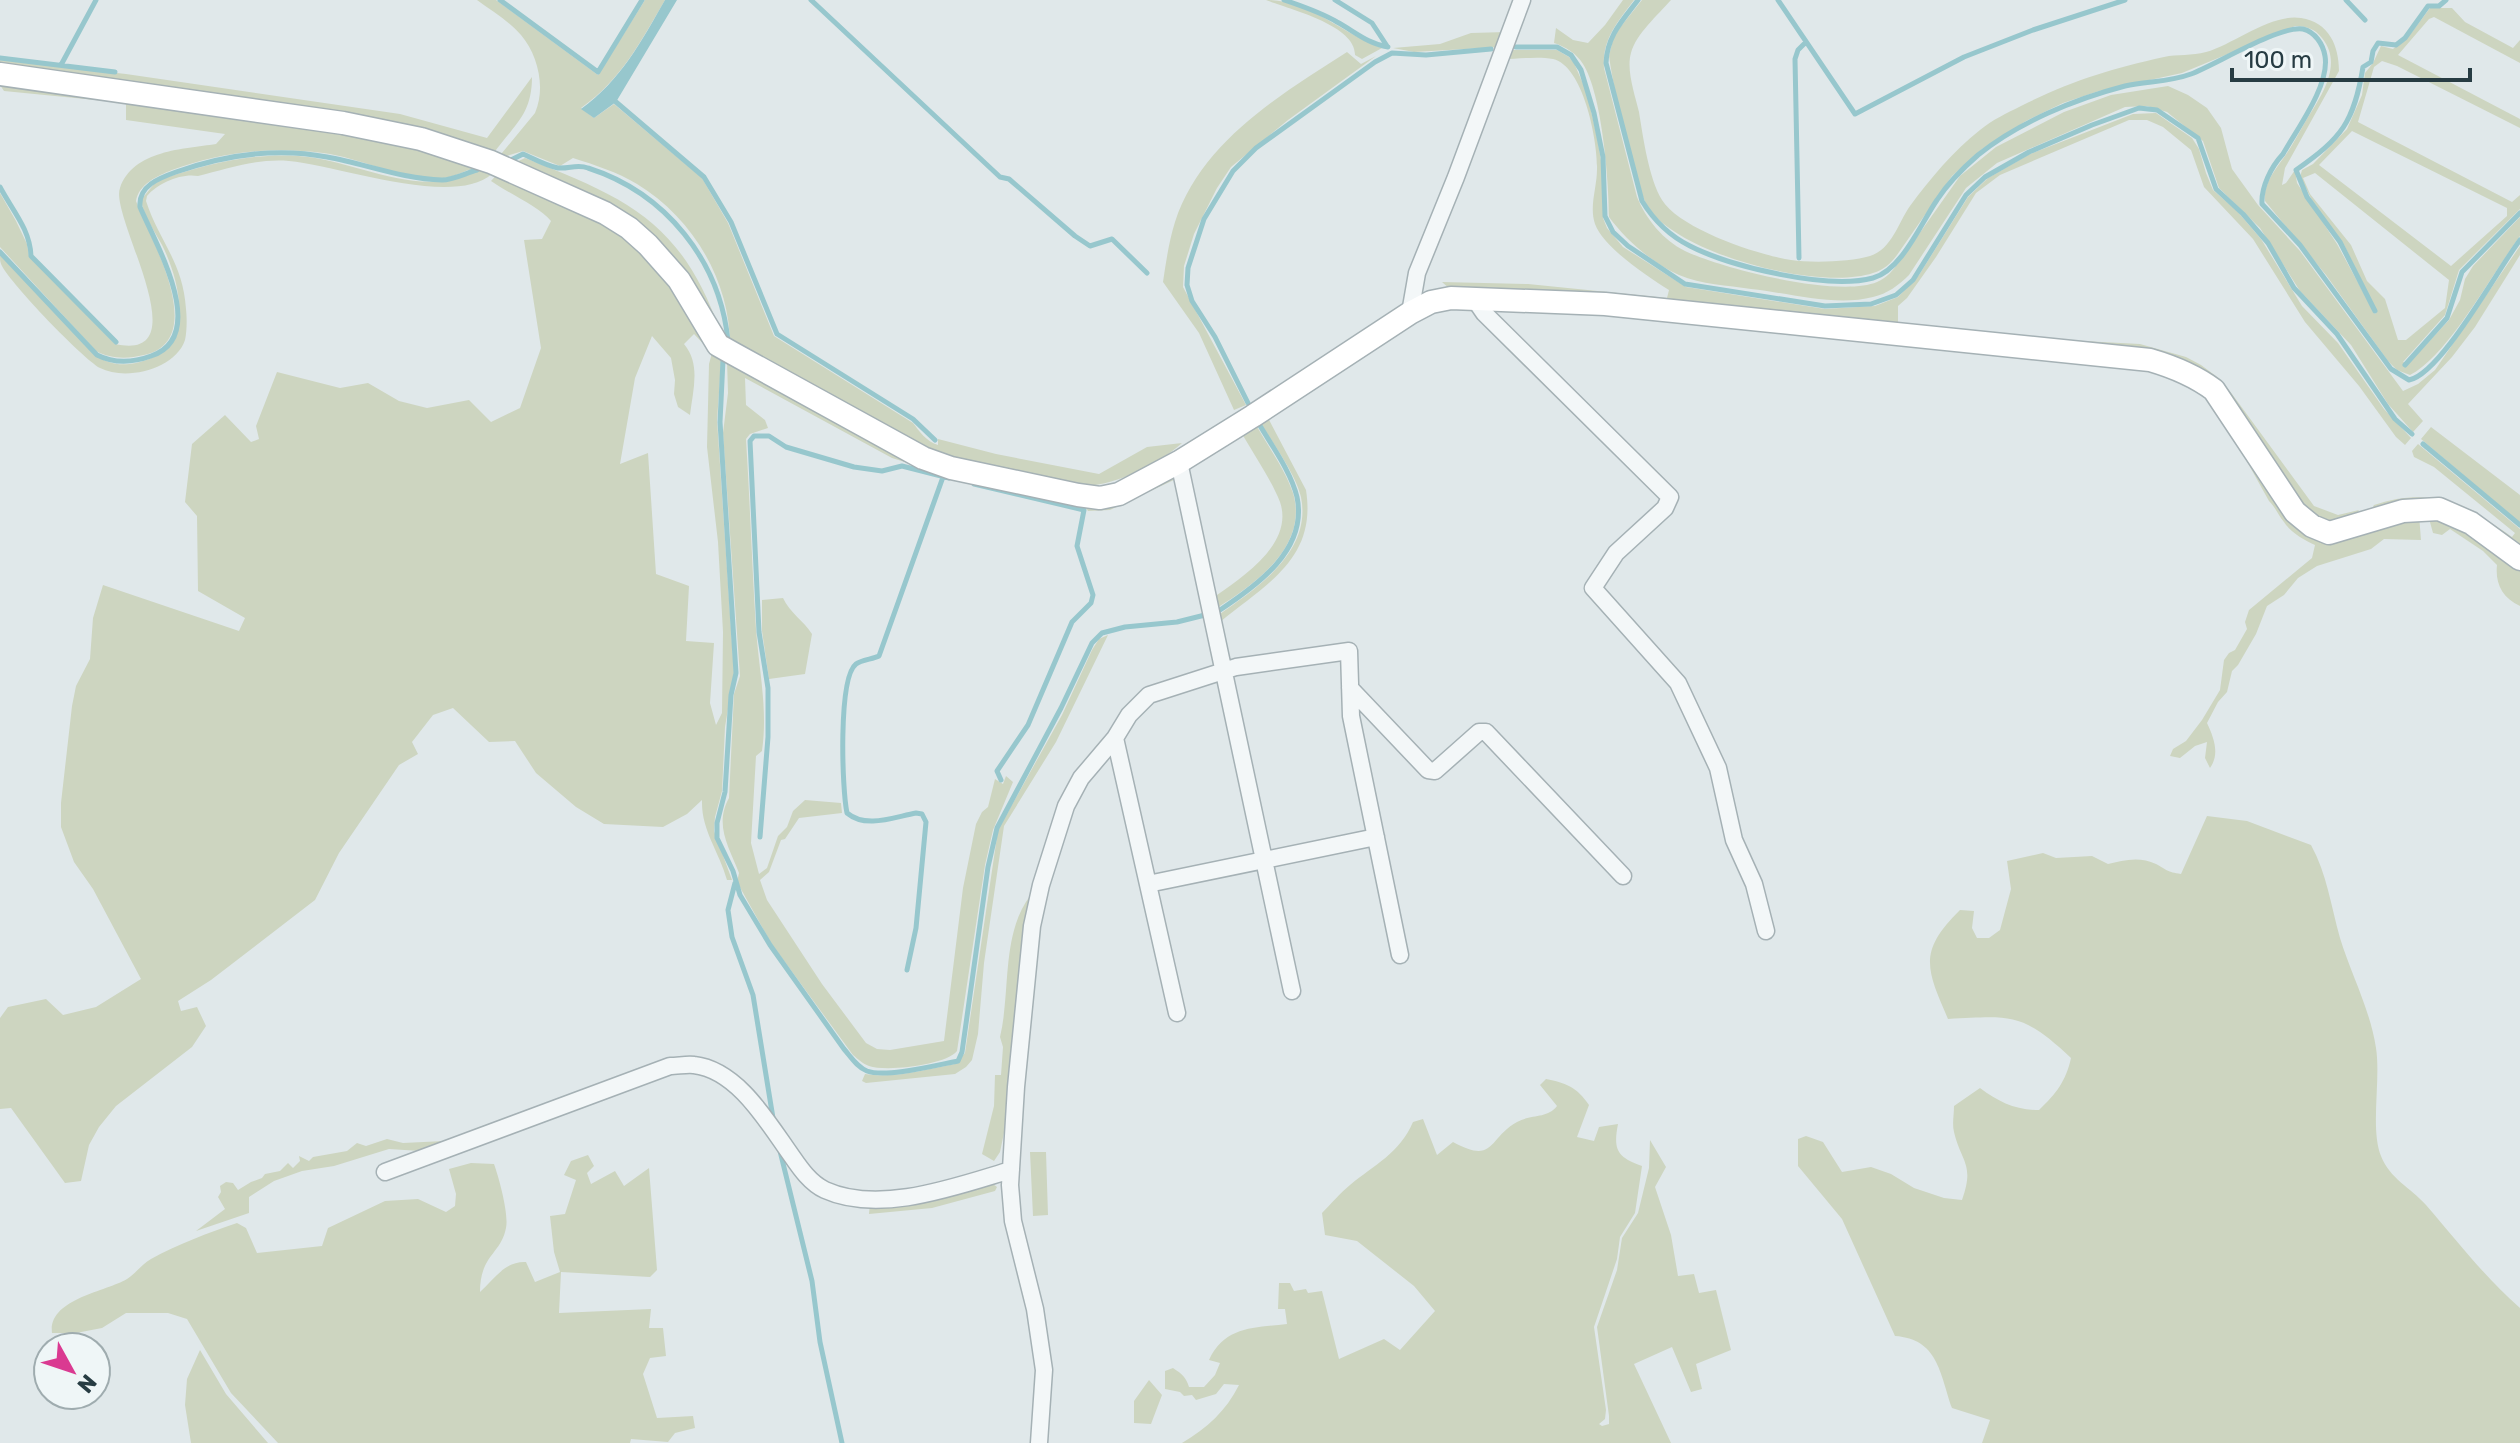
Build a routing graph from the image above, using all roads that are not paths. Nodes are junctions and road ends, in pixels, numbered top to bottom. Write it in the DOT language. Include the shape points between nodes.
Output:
graph roads {
  1 [pos="1522,0"];
  2 [pos="0,74"];
  3 [pos="1473,297"];
  4 [pos="1410,313"];
  5 [pos="1179,462"];
  6 [pos="2520,559"];
  7 [pos="1224,671"];
  8 [pos="1350,688"];
  9 [pos="1115,738"];
  10 [pos="1376,837"];
  11 [pos="1264,860"];
  12 [pos="1623,876"];
  13 [pos="1148,884"];
  14 [pos="1766,931"];
  15 [pos="1400,955"];
  16 [pos="1292,991"];
  17 [pos="1177,1013"];
  18 [pos="1011,1170"];
  19 [pos="385,1172"];
  20 [pos="1039,1443"];
  1 -- 4 [label="street" via="1417,273"];
  2 -- 5 [label="street" via="343,123 421,139 491,162 629,228 679,280 718,345 892,442 951,468 1100,498 1119,494"];
  3 -- 4 [label="street" via="1431,302"];
  3 -- 6 [label="street" via="1605,304 2150,360 2199,378 2214,390 2295,512 2312,526 2329,533 2403,511 2439,509 2471,523"];
  3 -- 14 [label="street" via="1670,497 1665,508 1616,553 1593,588 1678,683 1718,768 1734,840 1754,884"];
  4 -- 5 [label="street"];
  5 -- 7 [label="street"];
  7 -- 8 [label="street" via="1349,651"];
  7 -- 9 [label="street" via="1149,695"];
  7 -- 11 [label="street"];
  8 -- 10 [label="street"];
  8 -- 12 [label="street" via="1428,770 1435,771 1479,732 1486,732"];
  9 -- 13 [label="street"];
  9 -- 18 [label="street" via="1081,778 1066,806 1041,885 1032,926"];
  10 -- 11 [label="street"];
  10 -- 15 [label="street"];
  11 -- 13 [label="street"];
  11 -- 16 [label="street"];
  13 -- 17 [label="street"];
  18 -- 19 [label="street" via="917,1197 846,1197 805,1176 732,1082 694,1065 670,1066"];
  18 -- 20 [label="street" via="1013,1221 1044,1370"];
}
